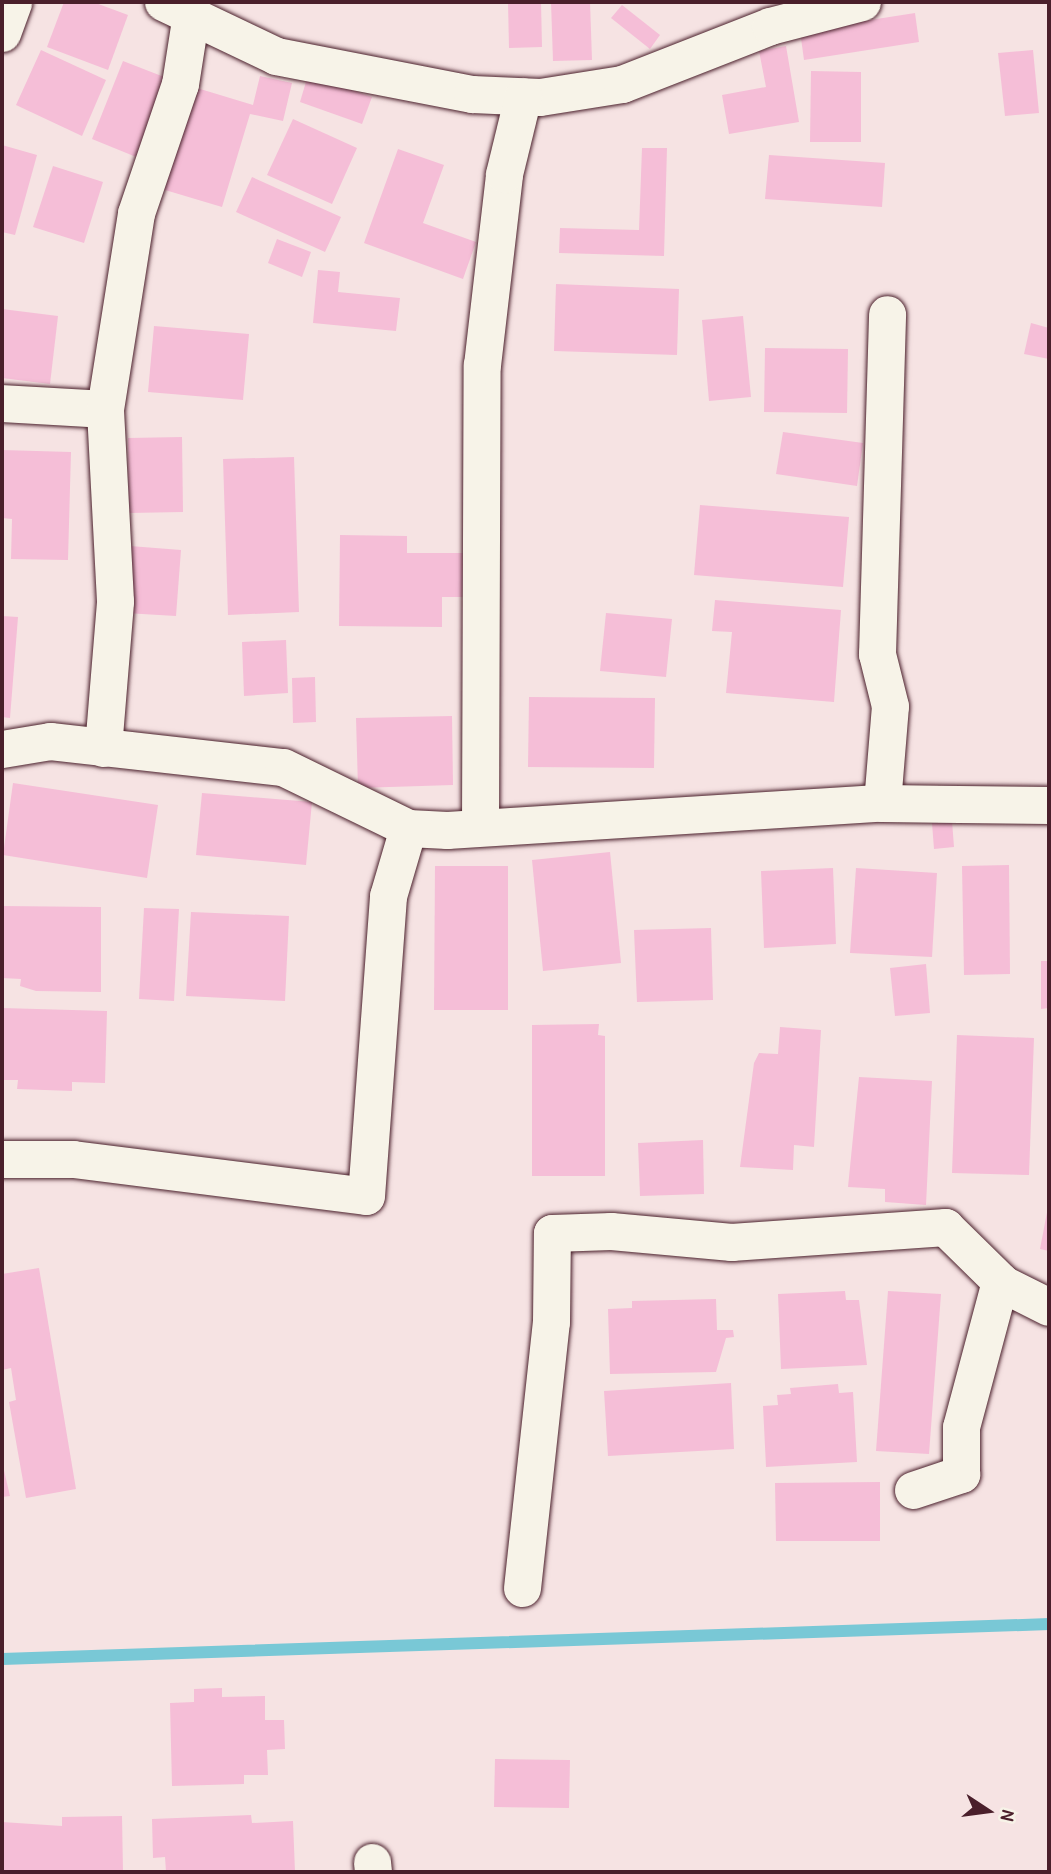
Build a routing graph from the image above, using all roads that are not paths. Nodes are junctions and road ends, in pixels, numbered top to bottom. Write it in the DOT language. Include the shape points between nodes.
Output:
graph roads {
  1 [pos="13,2"];
  2 [pos="862,2"];
  3 [pos="176,11"];
  4 [pos="2,33"];
  5 [pos="523,96"];
  6 [pos="887,314"];
  7 [pos="2,403"];
  8 [pos="106,409"];
  9 [pos="103,748"];
  10 [pos="2,749"];
  11 [pos="882,803"];
  12 [pos="1049,805"];
  13 [pos="480,827"];
  14 [pos="408,828"];
  15 [pos="2,1159"];
  16 [pos="1000,1281"];
  17 [pos="1049,1307"];
  18 [pos="914,1490"];
  19 [pos="522,1588"];
  1 -- 4 [label="street"];
  2 -- 5 [label="street" via="770,26 622,84"];
  3 -- 5 [label="street" via="276,56 357,76"];
  3 -- 8 [label="street" via="180,84 136,214"];
  5 -- 13 [label="street" via="504,174 482,365"];
  6 -- 11 [label="street" via="877,653 890,706"];
  7 -- 8 [label="street"];
  8 -- 9 [label="street" via="115,601"];
  9 -- 10 [label="street" via="38,741"];
  9 -- 14 [label="street" via="283,767"];
  11 -- 12 [label="street"];
  11 -- 13 [label="street"];
  13 -- 14 [label="street"];
  14 -- 15 [label="street" via="388,896 366,1196 73,1159"];
  16 -- 17 [label="street"];
  16 -- 18 [label="street" via="961,1427 961,1474"];
  16 -- 19 [label="street" via="944,1227 731,1242 611,1231 552,1233 551,1322"];
}
